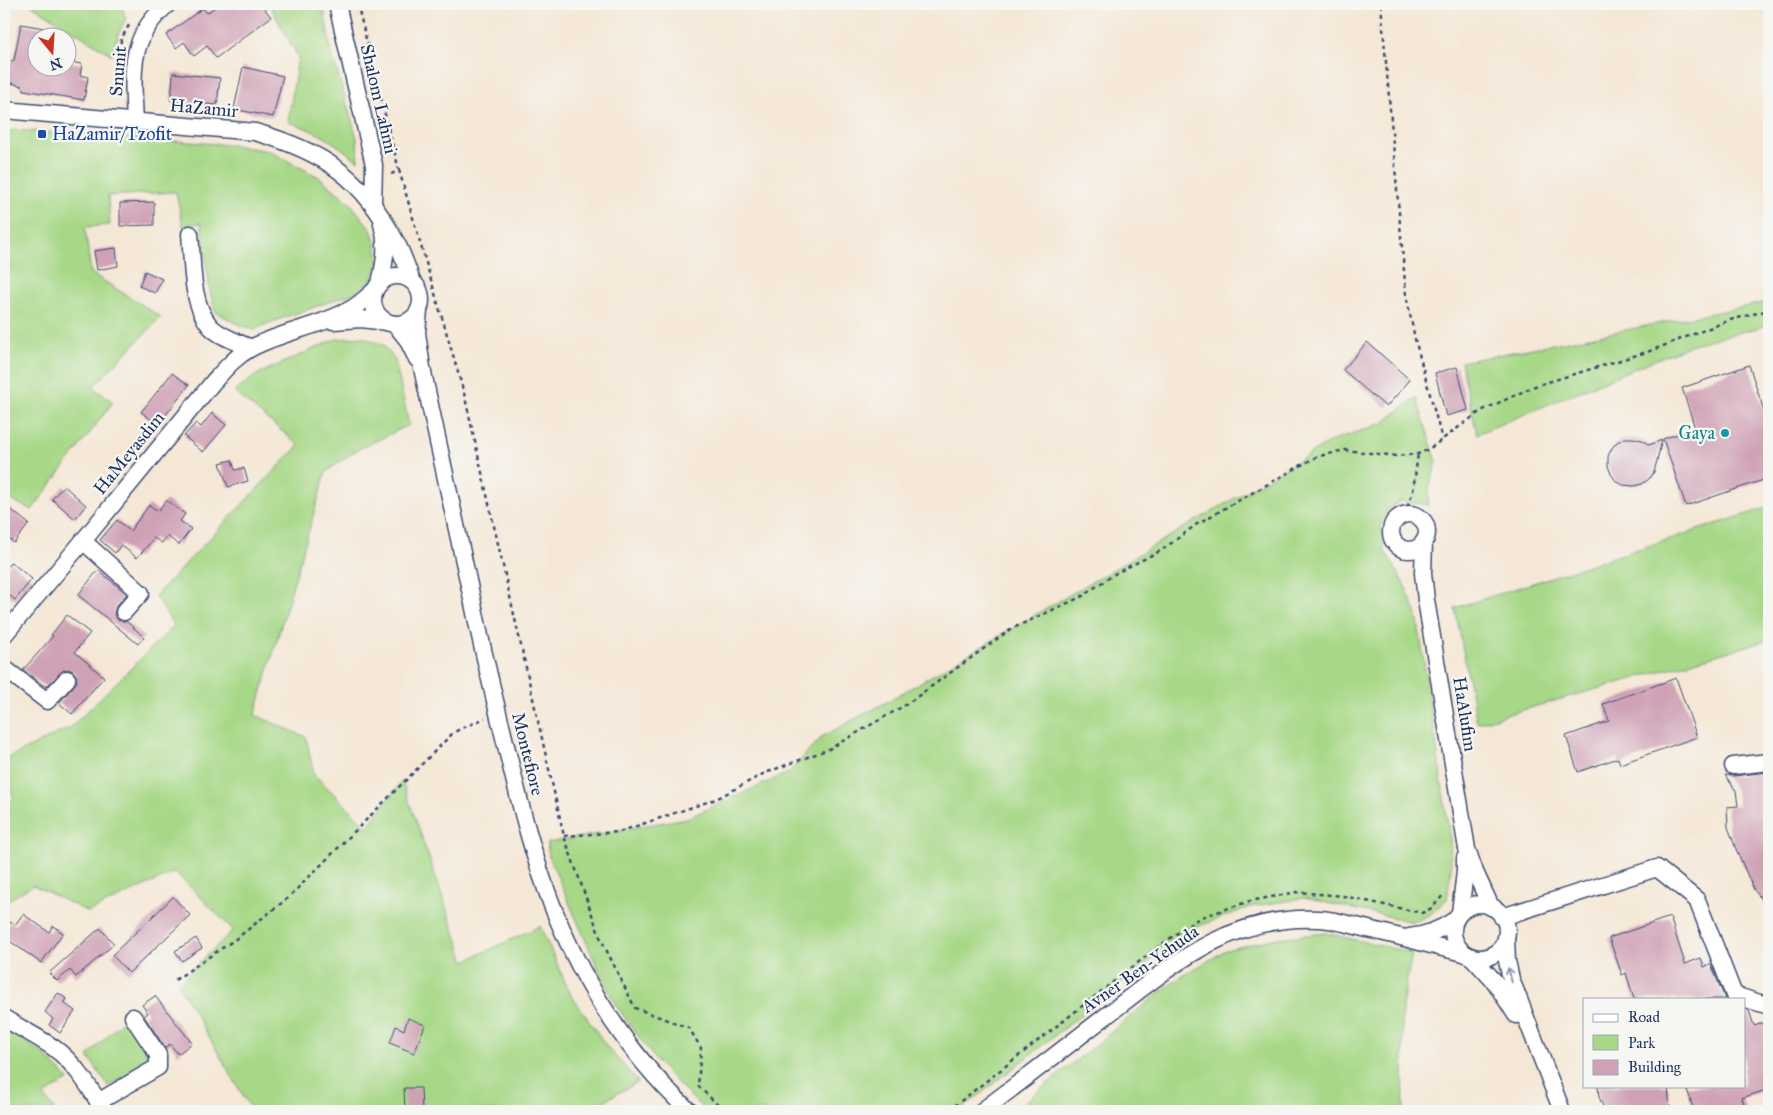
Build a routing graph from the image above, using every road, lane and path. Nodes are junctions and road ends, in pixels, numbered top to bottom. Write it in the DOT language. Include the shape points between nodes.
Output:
graph roads {
  1 [pos="337,4"];
  2 [pos="358,4"];
  3 [pos="1381,4"];
  4 [pos="163,5"];
  5 [pos="4,110"];
  6 [pos="135,122"];
  7 [pos="399,170"];
  8 [pos="373,184"];
  9 [pos="374,206"];
  10 [pos="190,234"];
  11 [pos="412,281"];
  12 [pos="377,286"];
  13 [pos="419,310"];
  14 [pos="1769,310"];
  15 [pos="391,323"];
  16 [pos="307,326"];
  17 [pos="251,348"];
  18 [pos="422,368"];
  19 [pos="1442,439"];
  20 [pos="1418,454"];
  21 [pos="1405,514"];
  22 [pos="83,541"];
  23 [pos="1424,541"];
  24 [pos="1399,547"];
  25 [pos="1426,600"];
  26 [pos="124,612"];
  27 [pos="4,635"];
  28 [pos="4,668"];
  29 [pos="67,679"];
  30 [pos="497,713"];
  31 [pos="1769,762"];
  32 [pos="1733,766"];
  33 [pos="564,836"];
  34 [pos="1465,836"];
  35 [pos="1496,912"];
  36 [pos="1458,917"];
  37 [pos="1403,937"];
  38 [pos="1506,938"];
  39 [pos="1468,955"];
  40 [pos="175,980"];
  41 [pos="1744,998"];
  42 [pos="1746,999"];
  43 [pos="1769,1006"];
  44 [pos="133,1017"];
  45 [pos="4,1018"];
  46 [pos="1540,1053"];
  47 [pos="101,1106"];
  48 [pos="689,1111"];
  49 [pos="724,1111"];
  50 [pos="982,1111"];
  51 [pos="1562,1111"];
  1 -- 8 [label="street, Shalom Lahmi" via="374,165"];
  2 -- 7 [label="path"];
  3 -- 19 [label="path" via="1406,294"];
  4 -- 6 [label="street, Snunit" via="147,25 135,60"];
  5 -- 6 [label="street, HaZamir"];
  6 -- 9 [label="street, HaZamir" via="255,132 285,141 342,171"];
  7 -- 8 [label="path"];
  7 -- 33 [label="path" via="464,393"];
  8 -- 9 [label="street, Shalom Lahmi"];
  9 -- 11 [label="street, HaZamir" via="397,243"];
  9 -- 12 [label="street, HaZamir" via="385,241 385,262"];
  10 -- 17 [label="street" via="199,306 210,325 220,334"];
  11 -- 12 [label="street" via="392,276"];
  11 -- 13 [label="street" via="420,294"];
  12 -- 15 [label="street" via="373,304 380,318"];
  12 -- 16 [label="street, HaMeyasdim" via="350,309"];
  13 -- 15 [label="street" via="409,320"];
  13 -- 18 [label="street, Montefiore" via="417,333"];
  14 -- 19 [label="path" via="1730,320 1650,351 1536,386 1481,411"];
  15 -- 16 [label="street, HaMeyasdim" via="362,319"];
  15 -- 18 [label="street, Montefiore" via="407,340"];
  16 -- 17 [label="street, HaMeyasdim"];
  17 -- 22 [label="street, HaMeyasdim" via="232,361 214,381"];
  18 -- 30 [label="street, Montefiore"];
  19 -- 20 [label="path"];
  20 -- 21 [label="path" via="1413,491"];
  20 -- 33 [label="path" via="1396,456 1345,450 1316,457 1197,524 1162,550 1116,573 1082,597 1011,629 907,704 829,749 765,773 716,799 619,832"];
  21 -- 23 [label="street" via="1422,519 1427,530"];
  21 -- 24 [label="street" via="1395,520 1391,531"];
  22 -- 26 [label="street" via="141,593"];
  22 -- 27 [label="street, HaMeyasdim"];
  23 -- 24 [label="street" via="1410,550"];
  23 -- 25 [label="street, HaAlufim"];
  24 -- 25 [label="street, HaAlufim" via="1411,564"];
  25 -- 34 [label="street, HaAlufim"];
  28 -- 29 [label="street" via="47,702"];
  30 -- 40 [label="path" via="454,732 288,898"];
  30 -- 48 [label="street, Montefiore" via="537,862 570,946 592,989 617,1027 648,1069"];
  31 -- 32 [label="street"];
  33 -- 49 [label="path" via="600,937 635,1008 689,1028 701,1048 698,1086"];
  34 -- 35 [label="street, HaAlufim" via="1474,872"];
  34 -- 36 [label="street, HaAlufim" via="1465,872"];
  35 -- 36 [label="street" via="1483,905 1474,905"];
  35 -- 38 [label="street" via="1506,924"];
  35 -- 41 [label="street" via="1657,868 1697,900 1734,995"];
  36 -- 37 [label="street, Avner Ben-Yehuda" via="1442,928 1420,936"];
  36 -- 39 [label="street" via="1453,929 1454,938 1457,946"];
  37 -- 39 [label="street, Avner Ben-Yehuda"];
  37 -- 50 [label="street, Avner Ben-Yehuda" via="1322,919 1271,922 1229,934 1204,945 1148,984"];
  38 -- 39 [label="street" via="1489,957"];
  46 -- 38 [label="street, one-way" via="1511,979 1506,961"];
  39 -- 46 [label="street" via="1495,982"];
  42 -- 43 [label="street"];
  44 -- 47 [label="street" via="158,1055 158,1067"];
  45 -- 47 [label="street" via="55,1048 82,1076"];
  46 -- 51 [label="street"];
}
